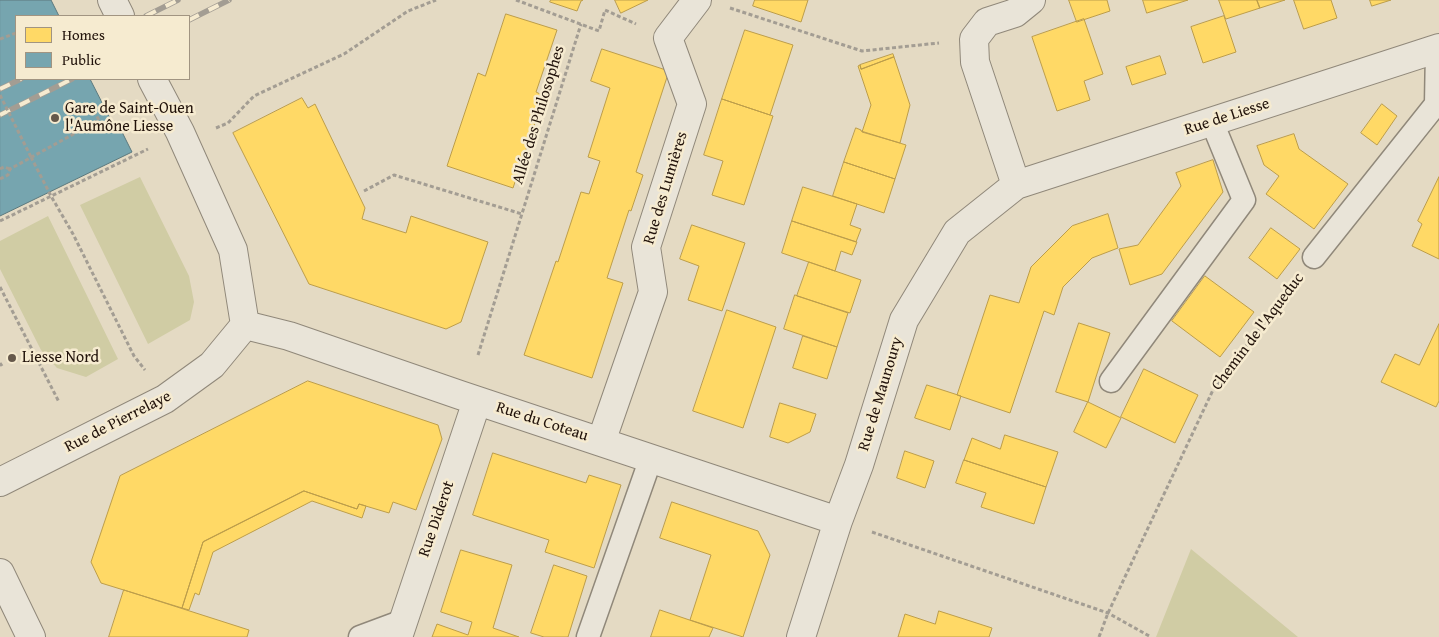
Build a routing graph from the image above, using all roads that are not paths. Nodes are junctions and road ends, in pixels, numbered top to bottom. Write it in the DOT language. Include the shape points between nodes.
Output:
graph roads {
  1 [pos="112,0"];
  2 [pos="1031,0"];
  3 [pos="710,3"];
  4 [pos="120,15"];
  5 [pos="1438,49"];
  6 [pos="153,80"];
  7 [pos="1212,122"];
  8 [pos="1016,185"];
  9 [pos="1314,257"];
  10 [pos="245,325"];
  11 [pos="1111,381"];
  12 [pos="477,401"];
  13 [pos="601,442"];
  14 [pos="651,458"];
  15 [pos="0,482"];
  16 [pos="838,521"];
  17 [pos="0,573"];
  18 [pos="400,629"];
  19 [pos="31,637"];
  20 [pos="360,637"];
  21 [pos="588,637"];
  22 [pos="801,637"];
  1 -- 4 [label="street"];
  2 -- 8 [label="street" via="1015,13 986,22 974,39 975,62"];
  3 -- 13 [label="street, Rue des Lumières" via="668,38 692,104 646,247 653,292"];
  5 -- 7 [label="street, Rue de Liesse"];
  5 -- 9 [label="lane, Chemin de l'Aqueduc" via="1436,104"];
  6 -- 10 [label="street" via="180,132 233,250"];
  7 -- 8 [label="street, Rue de Liesse"];
  7 -- 11 [label="lane" via="1244,200"];
  8 -- 16 [label="street, Rue de Maunoury" via="957,232 904,320"];
  10 -- 12 [label="street, Rue du Coteau" via="289,336"];
  10 -- 15 [label="street, Rue de Pierrelaye" via="212,365 165,399"];
  12 -- 13 [label="street, Rue du Coteau"];
  12 -- 18 [label="street, Rue Diderot"];
  13 -- 14 [label="street, Rue du Coteau"];
  14 -- 16 [label="street, Rue du Coteau"];
  14 -- 21 [label="lane"];
  16 -- 22 [label="street, Rue de Maunoury"];
  17 -- 19 [label="street"];
  18 -- 20 [label="lane"];
}
